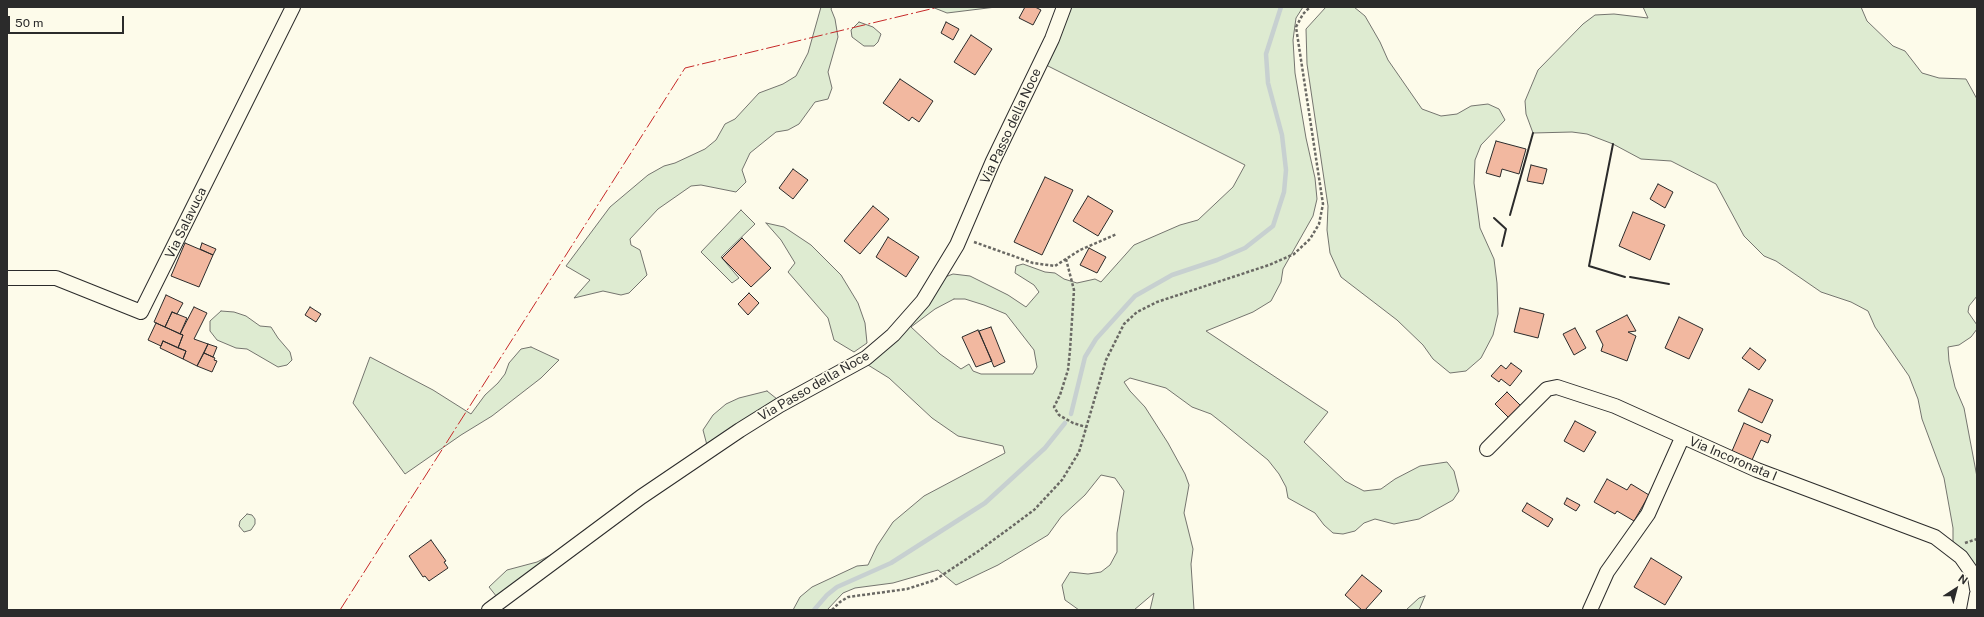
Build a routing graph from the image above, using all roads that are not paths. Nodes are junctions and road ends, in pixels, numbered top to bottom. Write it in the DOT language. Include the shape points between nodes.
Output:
graph roads {
  1 [pos="293,7"];
  2 [pos="1064,7"];
  3 [pos="7,278"];
  4 [pos="1682,438"];
  5 [pos="1486,449"];
  6 [pos="1977,588"];
  7 [pos="1977,594"];
  8 [pos="489,610"];
  9 [pos="1590,610"];
  10 [pos="1974,610"];
  1 -- 3 [label="street, Via Salavuca" via="141,312 56,278"];
  2 -- 8 [label="street, Via Passo della Noce" via="1052,39 961,236 923,301 893,335 866,358 780,405 641,497"];
  4 -- 5 [label="street, Via Incoronata I" via="1615,406 1557,388 1547,389"];
  4 -- 6 [label="street, Via Incoronata I" via="1757,470 1935,537 1962,557 1975,577"];
  4 -- 9 [label="street" via="1648,514 1607,572"];
  7 -- 10 [label="street"];
}
